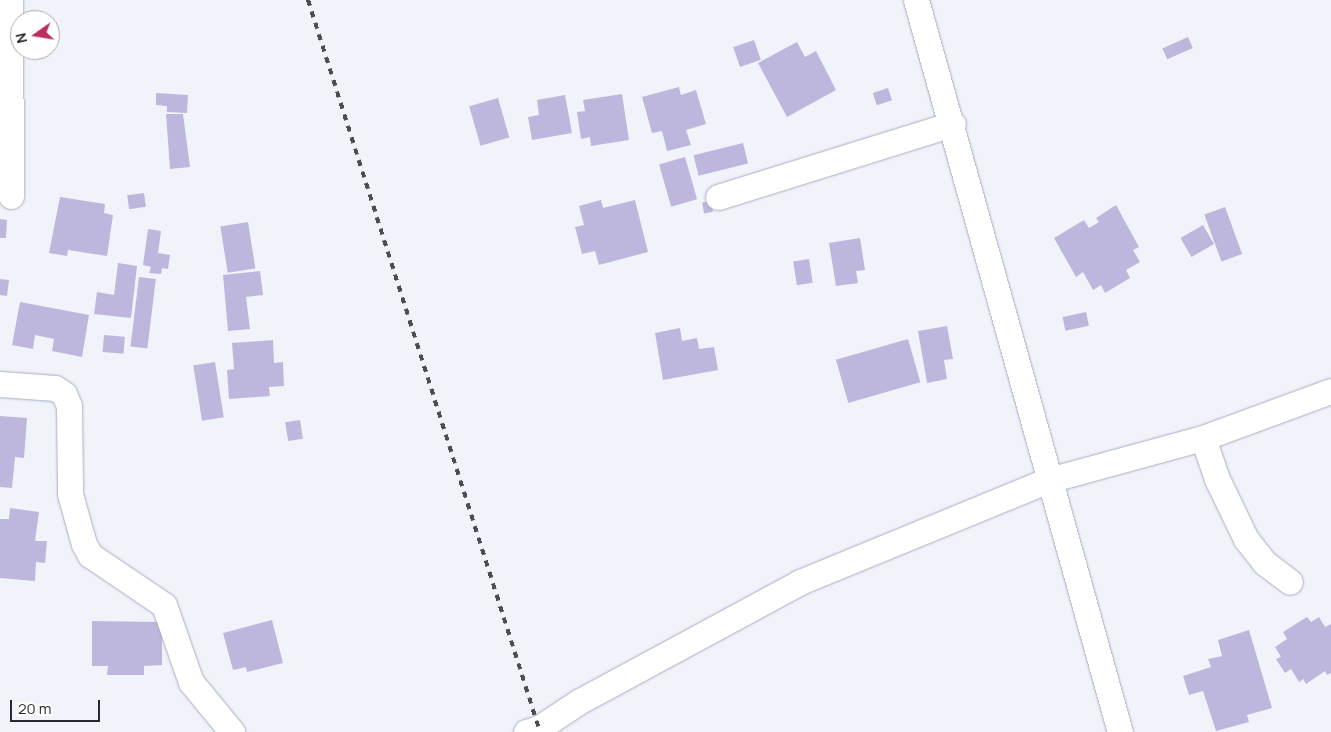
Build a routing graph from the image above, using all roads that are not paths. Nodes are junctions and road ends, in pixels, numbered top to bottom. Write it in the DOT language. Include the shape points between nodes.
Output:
graph roads {
  1 [pos="10,0"];
  2 [pos="921,5"];
  3 [pos="953,124"];
  4 [pos="11,196"];
  5 [pos="718,196"];
  6 [pos="0,384"];
  7 [pos="1331,391"];
  8 [pos="1204,438"];
  9 [pos="1049,480"];
  10 [pos="1290,582"];
  11 [pos="232,732"];
  12 [pos="526,732"];
  13 [pos="1120,732"];
  1 -- 4 [label="street"];
  2 -- 3 [label="street"];
  3 -- 5 [label="street"];
  3 -- 9 [label="street"];
  6 -- 11 [label="street" via="55,388 64,394 68,406 70,494 84,544 90,555 164,605 191,682"];
  7 -- 8 [label="street"];
  8 -- 9 [label="street"];
  8 -- 10 [label="street" via="1218,479 1246,540 1265,564"];
  9 -- 12 [label="street" via="800,582 580,701 539,728"];
  9 -- 13 [label="street"];
}
